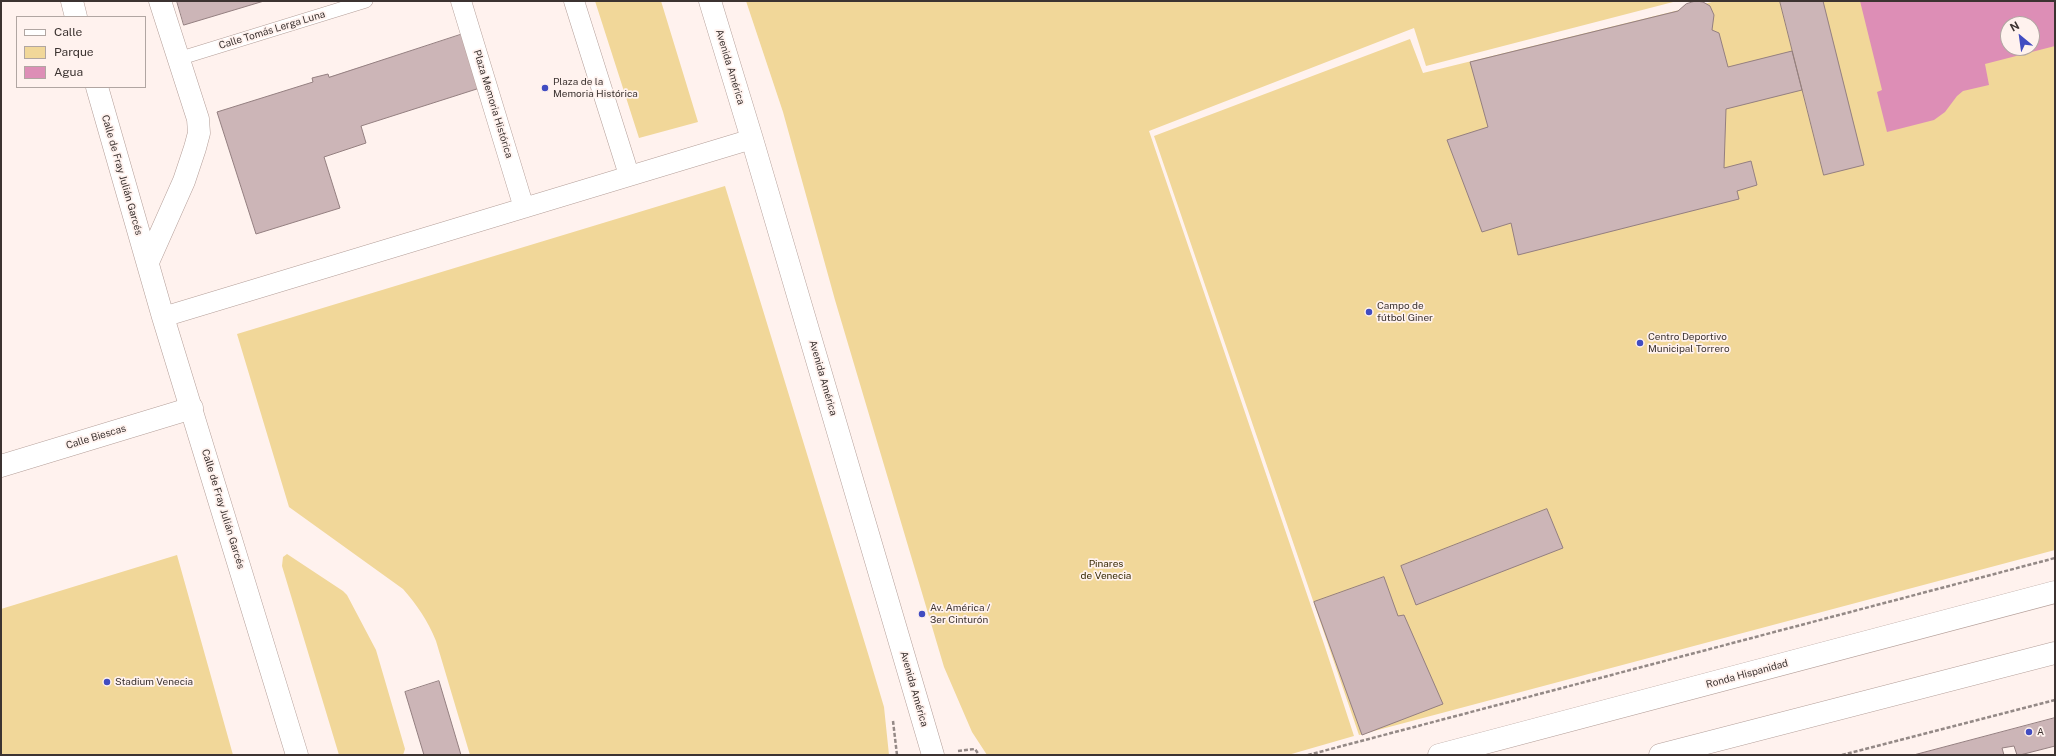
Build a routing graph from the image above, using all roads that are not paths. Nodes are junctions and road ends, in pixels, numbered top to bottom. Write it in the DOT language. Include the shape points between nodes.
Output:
graph roads {
  1 [pos="72,1"];
  2 [pos="160,1"];
  3 [pos="366,1"];
  4 [pos="461,1"];
  5 [pos="574,1"];
  6 [pos="710,1"];
  7 [pos="76,16"];
  8 [pos="178,59"];
  9 [pos="97,88"];
  10 [pos="752,138"];
  11 [pos="629,175"];
  12 [pos="524,208"];
  13 [pos="148,262"];
  14 [pos="163,317"];
  15 [pos="192,408"];
  16 [pos="1,466"];
  17 [pos="2055,592"];
  18 [pos="2055,653"];
  19 [pos="934,754"];
  20 [pos="297,755"];
  21 [pos="1439,755"];
  22 [pos="1660,755"];
  1 -- 7 [label="main road"];
  2 -- 8 [label="main road, Calle de Fray Julián Garcés"];
  3 -- 8 [label="lane, Calle Tomás Lerga Luna"];
  4 -- 12 [label="street, Plaza Memoria Histórica"];
  5 -- 11 [label="street"];
  6 -- 10 [label="main road, Avenida América"];
  8 -- 13 [label="main road, Calle de Fray Julián Garcés" via="198,119 199,133 184,181"];
  9 -- 13 [label="main road, Calle de Fray Julián Garcés"];
  10 -- 12 [label="street"];
  10 -- 19 [label="main road, Avenida América"];
  12 -- 14 [label="street"];
  13 -- 14 [label="main road, Calle de Fray Julián Garcés"];
  14 -- 15 [label="main road, Calle de Fray Julián Garcés"];
  15 -- 16 [label="main road, Calle Biescas"];
  15 -- 20 [label="main road, Calle de Fray Julián Garcés"];
  17 -- 21 [label="main road, Ronda Hispanidad"];
  18 -- 22 [label="main road"];
}
